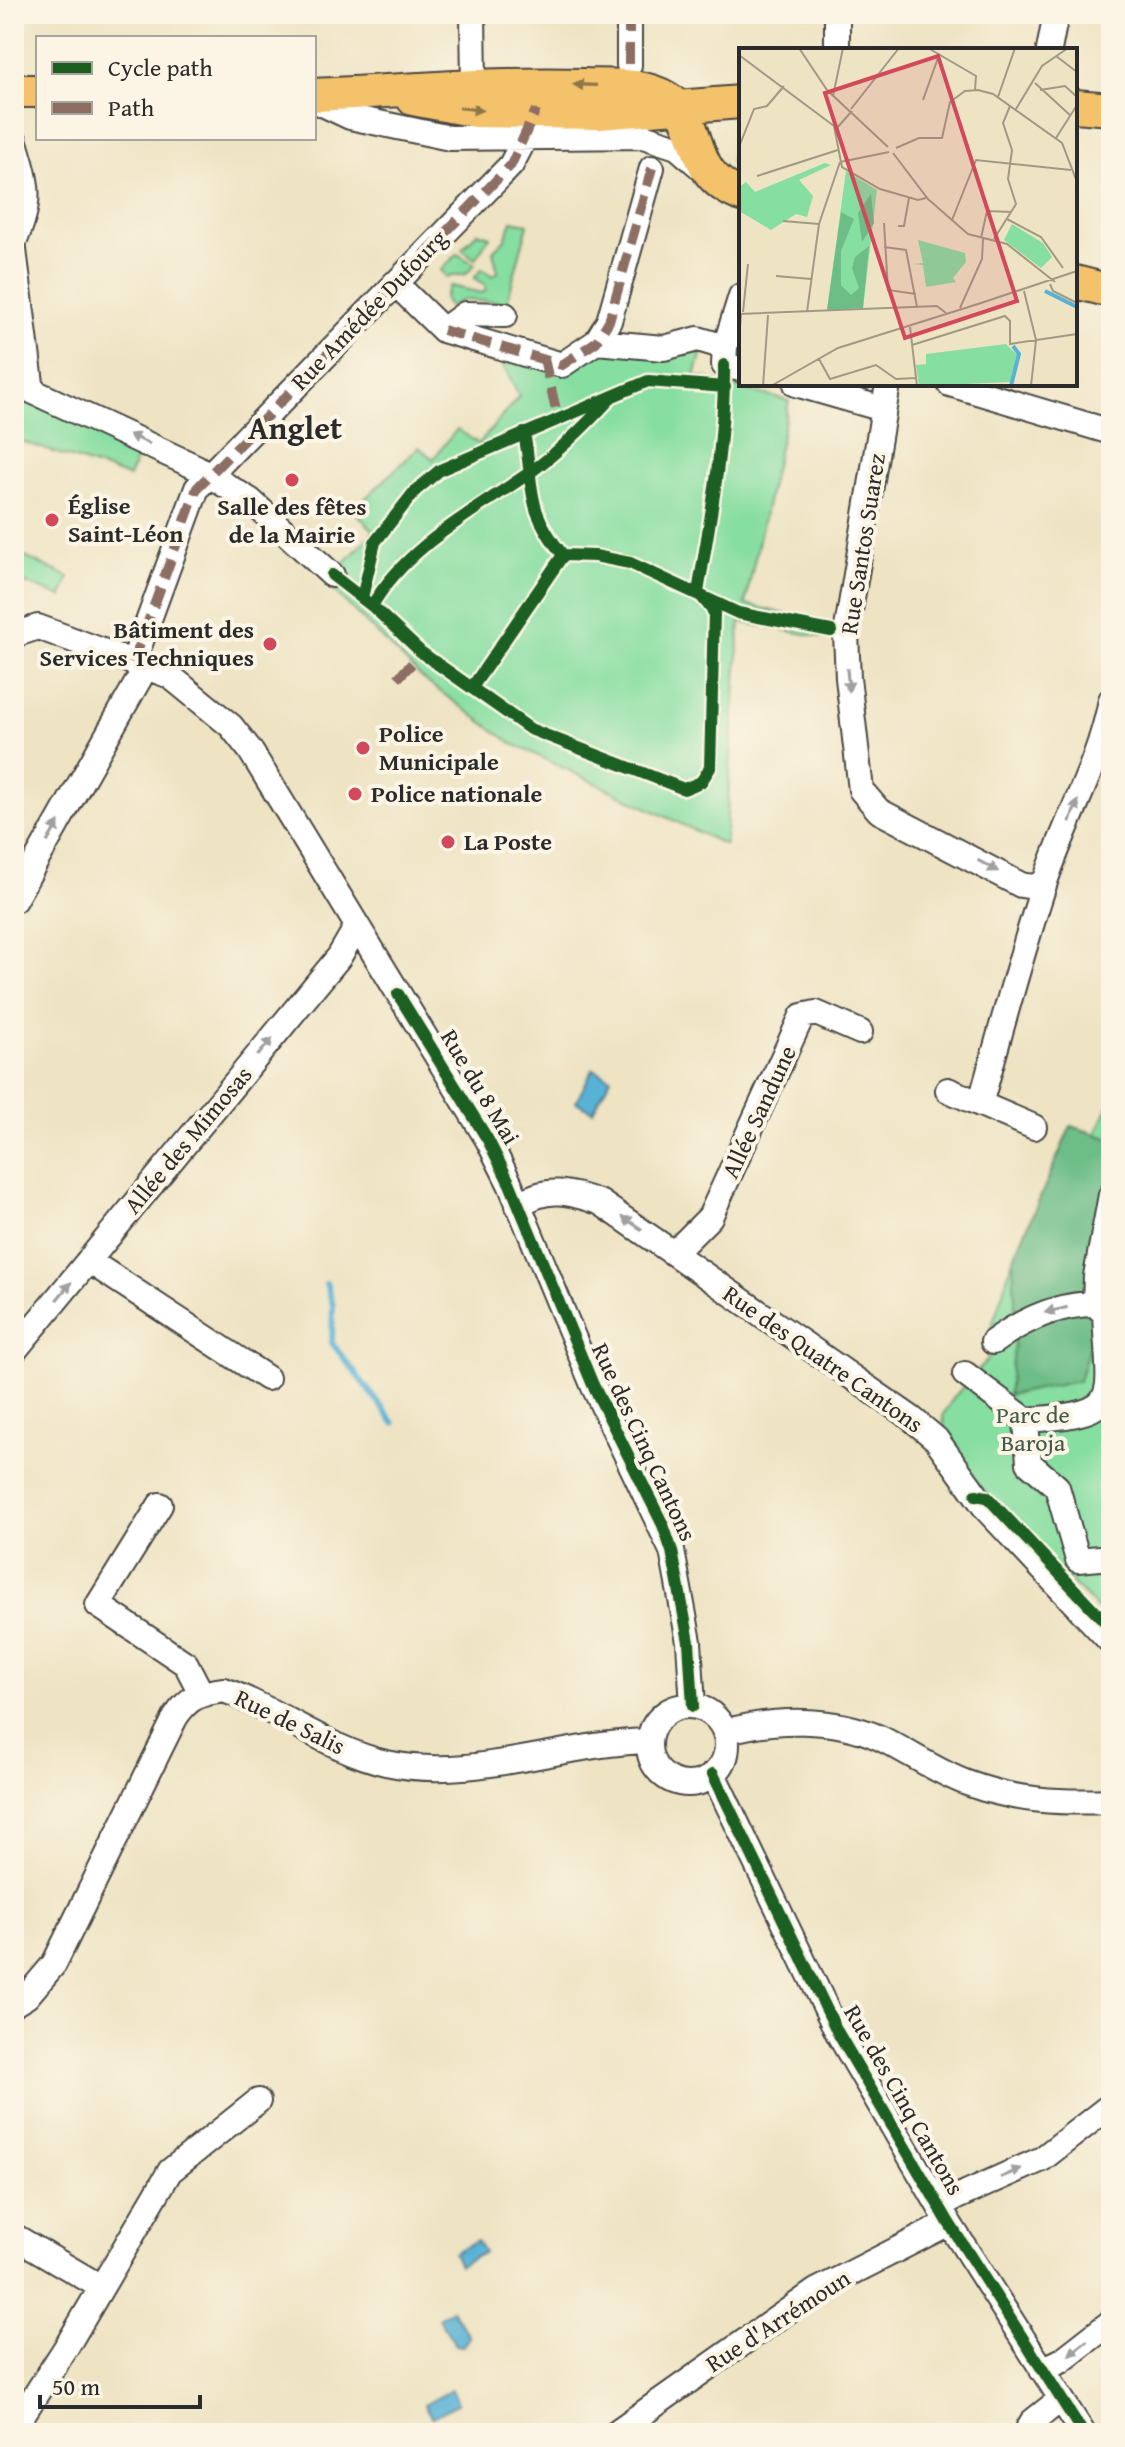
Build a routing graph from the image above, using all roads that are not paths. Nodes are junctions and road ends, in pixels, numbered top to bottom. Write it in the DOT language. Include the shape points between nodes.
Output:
graph roads {
  1 [pos="473,14"];
  2 [pos="629,14"];
  3 [pos="837,14"];
  4 [pos="1056,14"];
  5 [pos="837,48"];
  6 [pos="1049,48"];
  7 [pos="629,65"];
  8 [pos="474,84"];
  9 [pos="367,90"];
  10 [pos="14,91"];
  11 [pos="36,91"];
  12 [pos="538,97"];
  13 [pos="316,98"];
  14 [pos="316,99"];
  15 [pos="739,102"];
  16 [pos="681,106"];
  17 [pos="1077,106"];
  18 [pos="1111,109"];
  19 [pos="643,136"];
  20 [pos="14,139"];
  21 [pos="524,140"];
  22 [pos="652,168"];
  23 [pos="706,172"];
  24 [pos="739,194"];
  25 [pos="14,242"];
  26 [pos="14,250"];
  27 [pos="1077,282"];
  28 [pos="395,283"];
  29 [pos="1111,291"];
  30 [pos="739,302"];
  31 [pos="505,315"];
  32 [pos="443,330"];
  33 [pos="596,342"];
  34 [pos="725,347"];
  35 [pos="739,369"];
  36 [pos="803,386"];
  37 [pos="888,386"];
  38 [pos="957,386"];
  39 [pos="883,409"];
  40 [pos="1111,432"];
  41 [pos="207,477"];
  42 [pos="332,575"];
  43 [pos="19,625"];
  44 [pos="140,665"];
  45 [pos="1110,715"];
  46 [pos="1044,883"];
  47 [pos="14,900"];
  48 [pos="357,926"];
  49 [pos="860,1032"];
  50 [pos="948,1090"];
  51 [pos="980,1104"];
  52 [pos="1034,1127"];
  53 [pos="1111,1195"];
  54 [pos="518,1206"];
  55 [pos="674,1253"];
  56 [pos="89,1261"];
  57 [pos="1095,1304"];
  58 [pos="993,1342"];
  59 [pos="14,1351"];
  60 [pos="965,1374"];
  61 [pos="267,1378"];
  62 [pos="1102,1413"];
  63 [pos="1026,1420"];
  64 [pos="160,1505"];
  65 [pos="1111,1557"];
  66 [pos="1111,1642"];
  67 [pos="201,1693"];
  68 [pos="693,1706"];
  69 [pos="725,1732"];
  70 [pos="648,1741"];
  71 [pos="713,1774"];
  72 [pos="1111,1801"];
  73 [pos="14,2004"];
  74 [pos="258,2101"];
  75 [pos="1111,2105"];
  76 [pos="944,2214"];
  77 [pos="14,2236"];
  78 [pos="101,2287"];
  79 [pos="1111,2322"];
  80 [pos="1042,2370"];
  81 [pos="1061,2399"];
  82 [pos="14,2428"];
  83 [pos="615,2433"];
  84 [pos="1026,2433"];
  85 [pos="1083,2433"];
  1 -- 8 [label="street"];
  2 -- 7 [label="street"];
  3 -- 5 [label="street"];
  4 -- 6 [label="street"];
  8 -- 9 [label="main road"];
  8 -- 12 [label="main road"];
  9 -- 12 [label="main road, one-way" via="476,111"];
  9 -- 13 [label="main road"];
  10 -- 11 [label="main road"];
  12 -- 16 [label="main road" via="599,113"];
  12 -- 21 [label="street, Rue Amédée Dufourg"];
  14 -- 21 [label="street" via="350,117 429,135"];
  15 -- 16 [label="main road"];
  16 -- 19 [label="street"];
  16 -- 23 [label="main road"];
  17 -- 18 [label="main road"];
  19 -- 21 [label="street"];
  19 -- 23 [label="street" via="677,147"];
  20 -- 25 [label="street" via="28,180 27,205"];
  21 -- 28 [label="street, Rue Amédée Dufourg" via="511,165"];
  22 -- 33 [label="street" via="609,321"];
  23 -- 24 [label="main road" via="716,184"];
  41 -- 26 [label="street, one-way" via="176,456 32,391"];
  27 -- 29 [label="main road"];
  28 -- 32 [label="street"];
  28 -- 41 [label="street, Rue Amédée Dufourg"];
  30 -- 34 [label="street"];
  31 -- 32 [label="street" via="465,314"];
  32 -- 33 [label="street" via="562,365"];
  33 -- 34 [label="street" via="664,348 698,339"];
  34 -- 35 [label="street" via="724,365"];
  36 -- 39 [label="street"];
  37 -- 39 [label="street, Rue Santos Suarez"];
  38 -- 40 [label="street"];
  39 -- 46 [label="street, Rue Santos Suarez, one-way" via="846,634 861,790 879,811 1021,885"];
  41 -- 42 [label="street" via="251,501"];
  41 -- 44 [label="street, Rue Amédée Dufourg" via="197,488"];
  43 -- 44 [label="street, Rue du 8 Mai" via="38,627"];
  47 -- 44 [label="street, Rue Amédée Dufourg, one-way"];
  44 -- 48 [label="street, Rue du 8 Mai" via="191,691 241,738"];
  46 -- 45 [label="street, one-way"];
  46 -- 51 [label="street"];
  48 -- 54 [label="street, Rue du 8 Mai" via="488,1140"];
  56 -- 48 [label="street, Allée des Mimosas, one-way" via="339,957"];
  49 -- 55 [label="street, Allée Sandune" via="816,1013 802,1016 710,1217"];
  50 -- 51 [label="street"];
  51 -- 52 [label="street"];
  53 -- 57 [label="street"];
  55 -- 54 [label="street, Rue des Quatre Cantons, one-way" via="601,1203 566,1190 530,1197"];
  54 -- 68 [label="street, Rue des Cinq Cantons" via="593,1385 672,1551 689,1642"];
  55 -- 66 [label="street, Rue des Quatre Cantons" via="936,1439 987,1510"];
  59 -- 56 [label="street, Allée des Mimosas, one-way"];
  56 -- 61 [label="street"];
  57 -- 58 [label="street, one-way" via="1044,1312"];
  57 -- 62 [label="street" via="1105,1314 1110,1376"];
  60 -- 63 [label="street"];
  62 -- 63 [label="street"];
  63 -- 65 [label="street" via="1029,1463 1057,1487 1078,1560"];
  64 -- 67 [label="street" via="98,1605 186,1664"];
  67 -- 70 [label="street, Rue de Salis" via="224,1690 355,1753 414,1767 460,1768"];
  67 -- 73 [label="street, Rue de Salis" via="184,1703 175,1718 54,1964"];
  68 -- 69 [label="street" via="712,1714"];
  68 -- 70 [label="street" via="668,1710"];
  69 -- 71 [label="street" via="726,1755"];
  69 -- 72 [label="street" via="743,1726 843,1725 878,1737 966,1783 1018,1798"];
  70 -- 71 [label="street" via="649,1754 664,1776 689,1784"];
  71 -- 76 [label="street, Rue des Cinq Cantons" via="838,2033"];
  74 -- 78 [label="street" via="170,2171"];
  76 -- 75 [label="street, Rue d'Arrémoun, one-way" via="1042,2159"];
  76 -- 80 [label="street, Rue des Cinq Cantons"];
  76 -- 83 [label="street, Rue d'Arrémoun" via="816,2291"];
  77 -- 78 [label="street"];
  78 -- 82 [label="street"];
  79 -- 80 [label="street, one-way"];
  80 -- 81 [label="street, Rue des Cinq Cantons"];
  81 -- 84 [label="street"];
  81 -- 85 [label="street, Rue des Cinq Cantons"];
}
